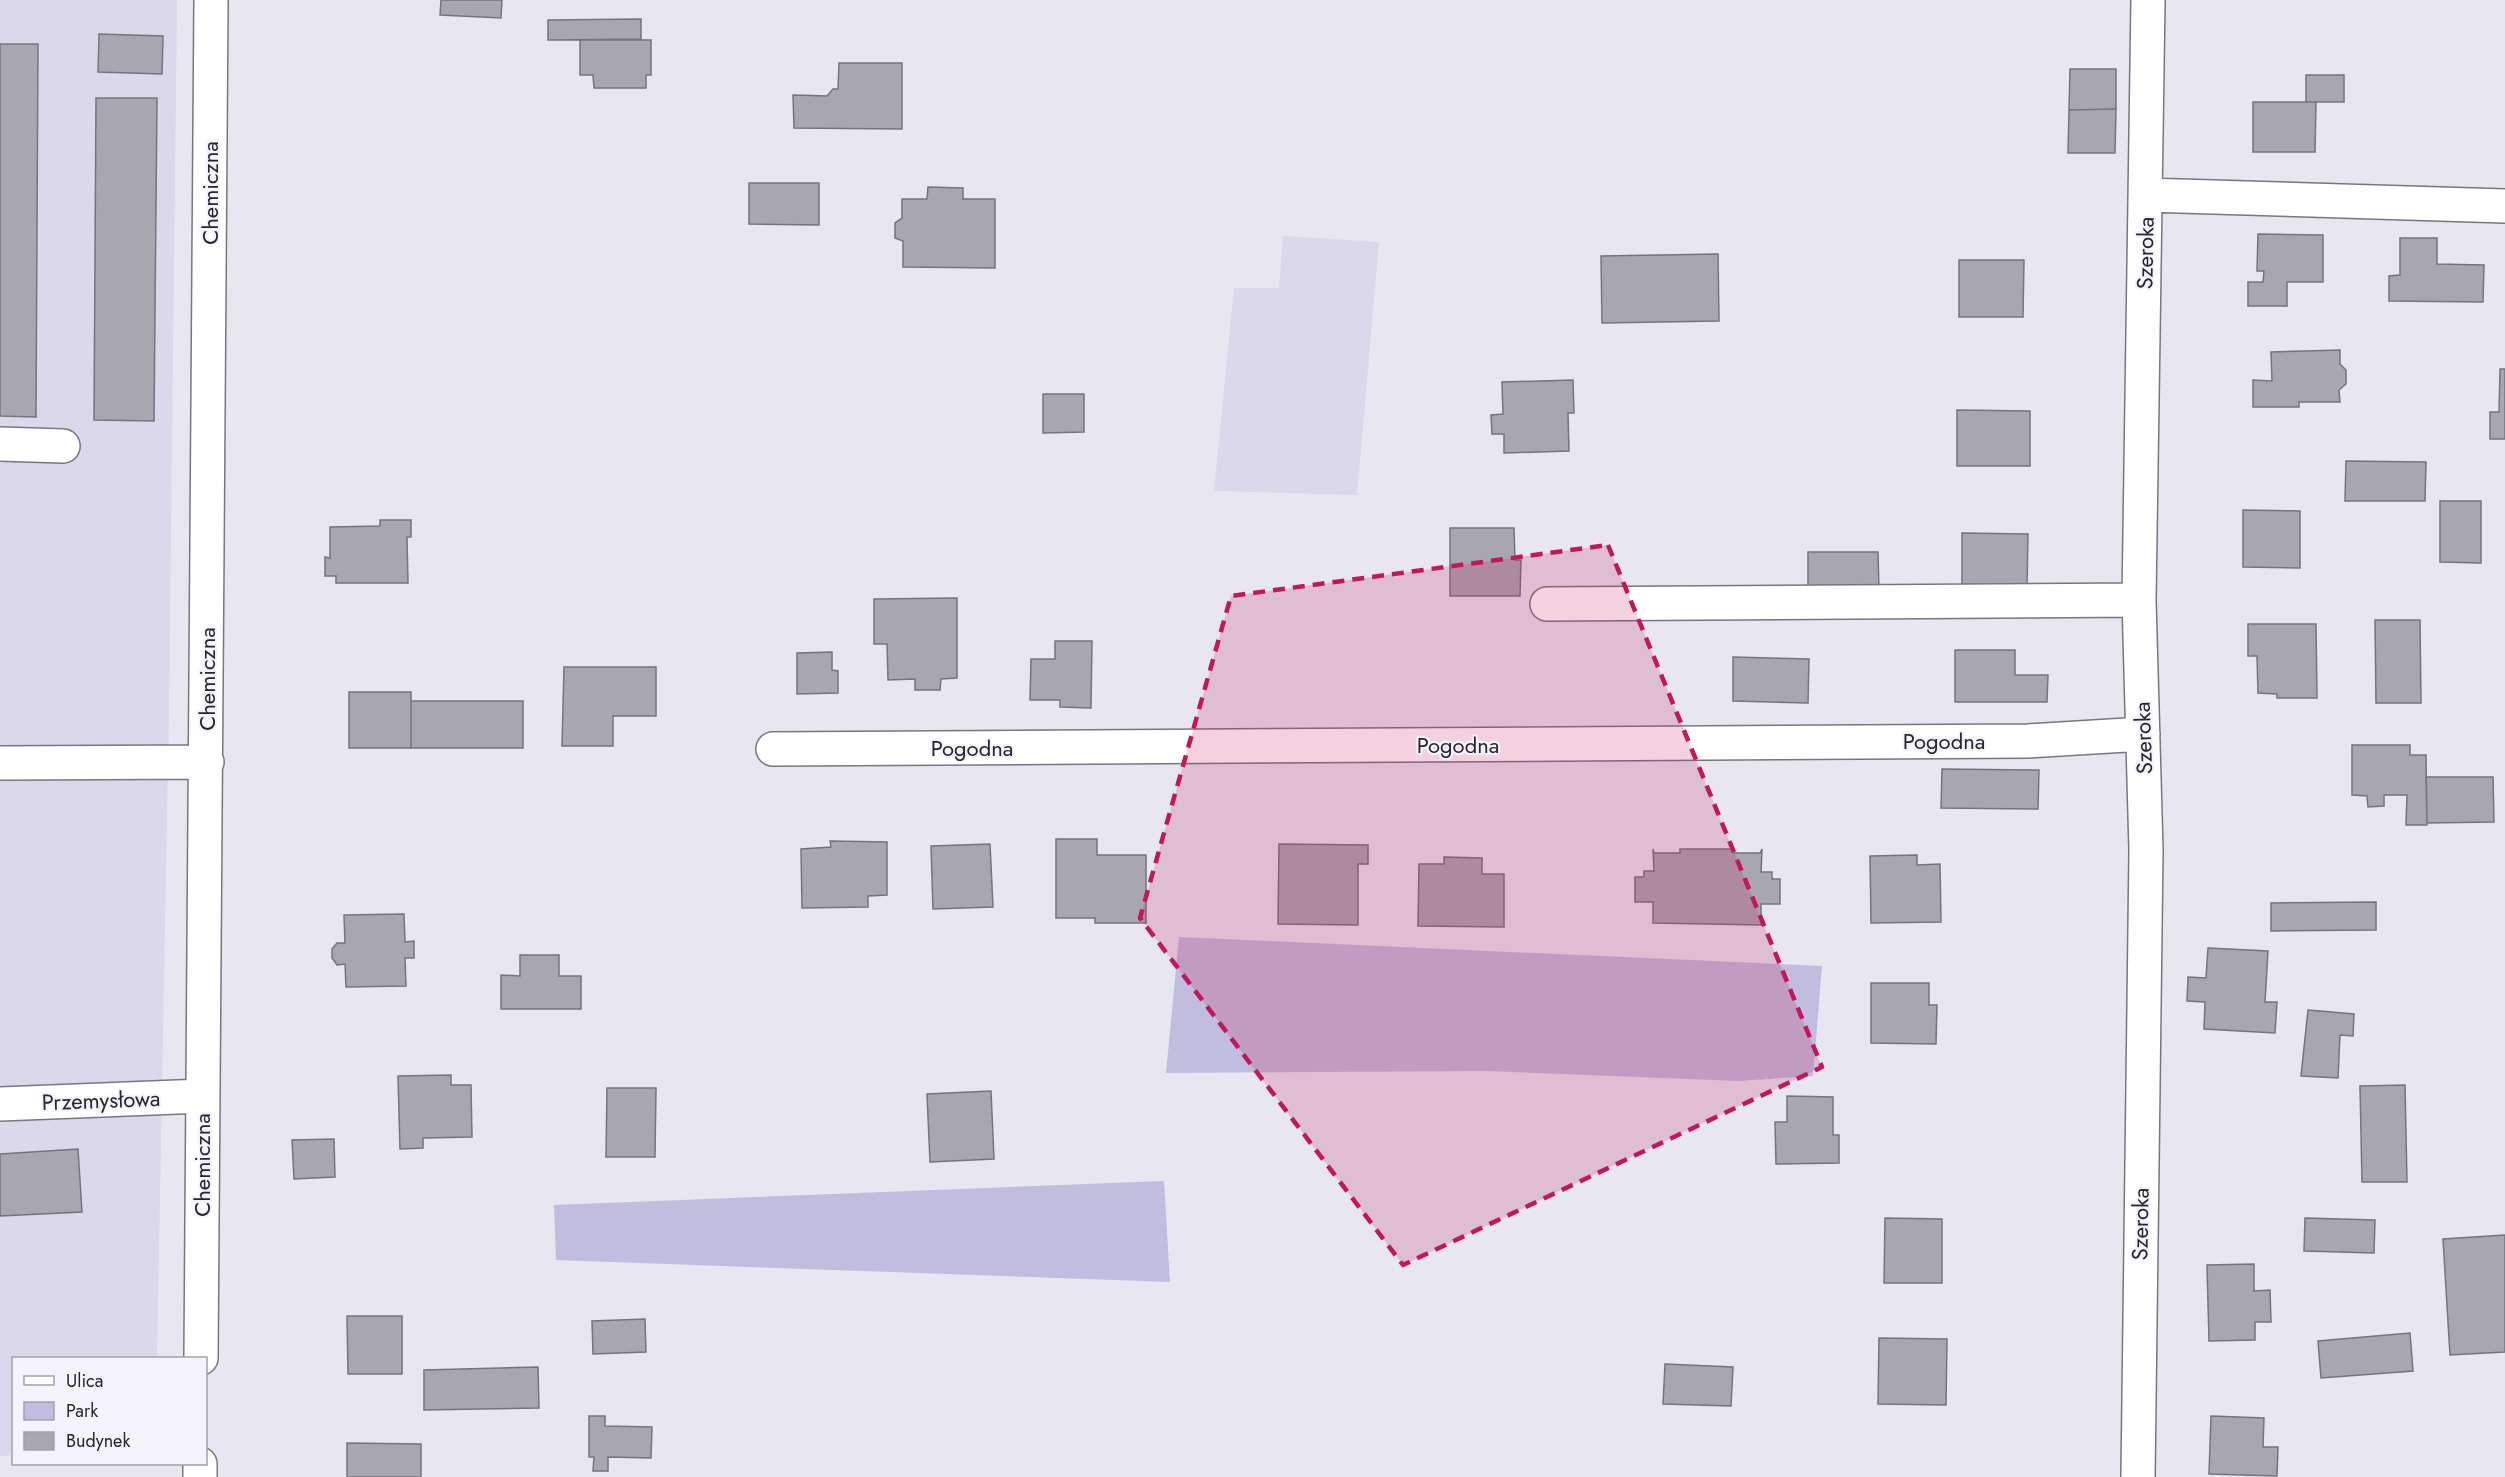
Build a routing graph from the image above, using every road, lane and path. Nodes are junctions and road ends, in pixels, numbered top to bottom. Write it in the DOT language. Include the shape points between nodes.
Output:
graph roads {
  1 [pos="211,0"];
  2 [pos="2148,0"];
  3 [pos="2146,195"];
  4 [pos="2505,206"];
  5 [pos="0,444"];
  6 [pos="63,446"];
  7 [pos="2139,600"];
  8 [pos="1547,604"];
  9 [pos="2143,734"];
  10 [pos="773,749"];
  11 [pos="207,762"];
  12 [pos="0,763"];
  13 [pos="203,1096"];
  14 [pos="0,1104"];
  15 [pos="201,1357"];
  16 [pos="2138,1477"];
  1 -- 11 [label="street, Chemiczna"];
  2 -- 3 [label="street, Szeroka"];
  3 -- 4 [label="street"];
  3 -- 7 [label="street, Szeroka"];
  5 -- 6 [label="street"];
  7 -- 8 [label="street"];
  7 -- 9 [label="street, Szeroka"];
  9 -- 10 [label="street, Pogodna" via="2028,741"];
  9 -- 16 [label="street, Szeroka" via="2146,850"];
  11 -- 12 [label="street"];
  11 -- 13 [label="street, Chemiczna"];
  13 -- 14 [label="street, Przemysłowa"];
  13 -- 15 [label="street, Chemiczna"];
}
